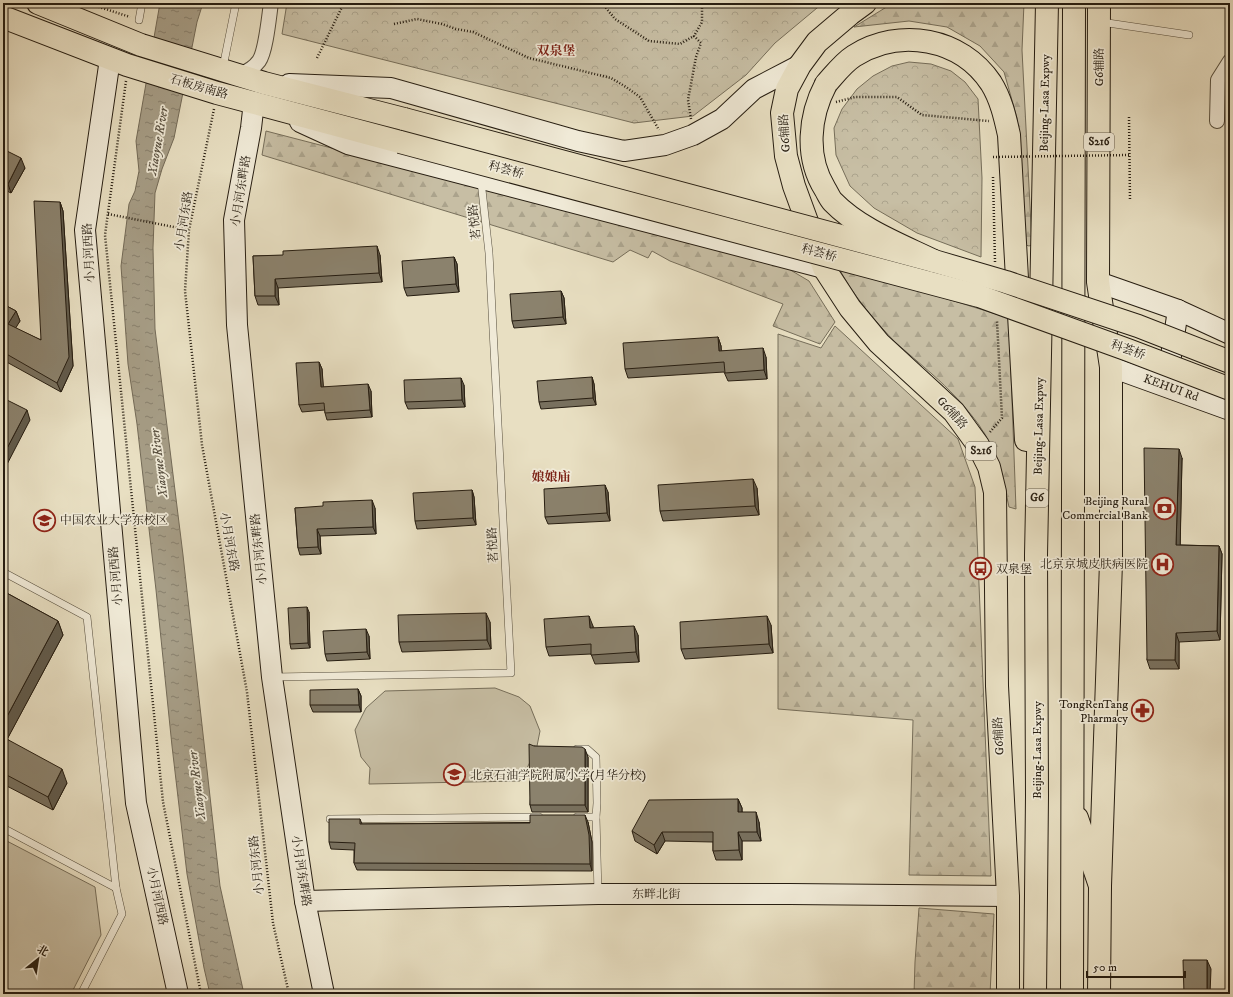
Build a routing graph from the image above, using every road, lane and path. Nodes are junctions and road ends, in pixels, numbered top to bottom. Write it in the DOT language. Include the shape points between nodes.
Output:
graph roads {
  1 [pos="38,3"];
  2 [pos="142,3"];
  3 [pos="236,3"];
  4 [pos="271,3"];
  5 [pos="344,3"];
  6 [pos="602,3"];
  7 [pos="702,3"];
  8 [pos="865,3"];
  9 [pos="1047,3"];
  10 [pos="1074,3"];
  11 [pos="1099,12"];
  12 [pos="3,17"];
  13 [pos="139,20"];
  14 [pos="394,24"];
  15 [pos="1189,35"];
  16 [pos="694,36"];
  17 [pos="317,58"];
  18 [pos="110,59"];
  19 [pos="1230,61"];
  20 [pos="800,64"];
  21 [pos="225,70"];
  22 [pos="133,72"];
  23 [pos="264,83"];
  24 [pos="833,90"];
  25 [pos="212,91"];
  26 [pos="256,103"];
  27 [pos="1129,117"];
  28 [pos="404,119"];
  29 [pos="1217,121"];
  30 [pos="993,122"];
  31 [pos="692,123"];
  32 [pos="660,132"];
  33 [pos="400,142"];
  34 [pos="1130,154"];
  35 [pos="993,157"];
  36 [pos="481,178"];
  37 [pos="1130,201"];
  38 [pos="992,208"];
  39 [pos="108,214"];
  40 [pos="190,230"];
  41 [pos="934,261"];
  42 [pos="995,262"];
  43 [pos="824,268"];
  44 [pos="1098,282"];
  45 [pos="1178,310"];
  46 [pos="997,316"];
  47 [pos="1230,334"];
  48 [pos="1230,362"];
  49 [pos="1111,366"];
  50 [pos="1167,386"];
  51 [pos="1230,389"];
  52 [pos="1230,410"];
  53 [pos="978,445"];
  54 [pos="1036,555"];
  55 [pos="3,572"];
  56 [pos="272,677"];
  57 [pos="573,749"];
  58 [pos="1072,802"];
  59 [pos="549,817"];
  60 [pos="572,817"];
  61 [pos="596,817"];
  62 [pos="330,818"];
  63 [pos="3,828"];
  64 [pos="1100,886"];
  65 [pos="116,888"];
  66 [pos="598,894"];
  67 [pos="1008,896"];
  68 [pos="305,901"];
  69 [pos="81,994"];
  70 [pos="178,994"];
  71 [pos="201,994"];
  72 [pos="289,994"];
  73 [pos="324,994"];
  74 [pos="1008,994"];
  75 [pos="1035,994"];
  76 [pos="1072,994"];
  77 [pos="1099,994"];
  1 -- 21 [label="main road, 石板房南路" via="140,45"];
  2 -- 13 [label="lane"];
  3 -- 21 [label="lane"];
  4 -- 21 [label="street" via="260,60 248,72"];
  5 -- 17 [label="path"];
  6 -- 16 [label="path" via="615,19 649,41 680,44"];
  7 -- 16 [label="path" via="702,22"];
  8 -- 20 [label="main road, G6辅路 / S216" via="817,42"];
  9 -- 54 [label="main road, Beijing-Lasa Expwy / G6"];
  10 -- 58 [label="main road"];
  11 -- 15 [label="lane"];
  11 -- 44 [label="main road, G6辅路 / S216"];
  12 -- 18 [label="main road, 石板房南路"];
  14 -- 32 [label="path" via="417,19 442,24 473,32 529,58 611,78 640,97"];
  16 -- 31 [label="path" via="702,44 696,57 688,100"];
  18 -- 22 [label="main road, 石板房南路"];
  18 -- 70 [label="street, 小月河西路" via="85,230 136,803"];
  19 -- 29 [label="street" via="1218,80"];
  20 -- 23 [label="street" via="754,89 722,119 693,136 665,145 624,151 391,88"];
  20 -- 43 [label="main road, G6辅路 / S216" via="787,89 782,113 786,156 794,186"];
  21 -- 23 [label="main road, 石板房南路"];
  22 -- 25 [label="main road, 石板房南路"];
  22 -- 39 [label="path"];
  23 -- 28 [label="main road, 石板房南路"];
  24 -- 30 [label="path" via="835,102 855,98 897,97 922,115"];
  24 -- 41 [label="main road, bridge" via="820,95 811,141 820,181 832,202 867,228"];
  24 -- 54 [label="main road" via="839,70 853,57 872,47 895,40 914,39 936,43 957,52 975,64 991,84 1004,110 1009,135 1023,407"];
  25 -- 26 [label="main road, 石板房南路"];
  25 -- 40 [label="path, 小月河东路"];
  26 -- 33 [label="main road, 石板房南路"];
  26 -- 36 [label="street" via="348,144"];
  26 -- 56 [label="street, 小月河东畔路" via="234,220 237,324"];
  27 -- 34 [label="path"];
  28 -- 41 [label="main road, 科荟桥, bridge"];
  33 -- 51 [label="main road, 科荟桥, bridge" via="979,296"];
  34 -- 35 [label="path, bridge"];
  34 -- 37 [label="path"];
  36 -- 43 [label="street"];
  36 -- 56 [label="lane, 茗悦路" via="489,253 511,673"];
  38 -- 42 [label="path"];
  39 -- 40 [label="path"];
  39 -- 71 [label="path" via="106,235 163,802"];
  40 -- 72 [label="path, 小月河东路" via="185,291 202,445 247,692 273,923"];
  41 -- 48 [label="main road, 科荟桥, bridge" via="1131,323"];
  43 -- 53 [label="main road, G6辅路 / S216" via="850,308 879,343 954,412"];
  44 -- 45 [label="street"];
  44 -- 49 [label="main road, G6辅路 / S216"];
  45 -- 47 [label="street"];
  45 -- 50 [label="street"];
  46 -- 53 [label="path" via="1002,418"];
  49 -- 50 [label="street, KEHUI Rd"];
  49 -- 64 [label="main road, G6辅路 / S216" via="1111,562"];
  50 -- 52 [label="street, KEHUI Rd"];
  53 -- 67 [label="main road, G6辅路 / S216" via="989,468 995,492 997,686"];
  54 -- 75 [label="main road, Beijing-Lasa Expwy / G6"];
  55 -- 65 [label="lane" via="87,617"];
  56 -- 68 [label="street, 小月河东畔路"];
  57 -- 61 [label="lane" via="587,749 596,757"];
  58 -- 64 [label="main road"];
  58 -- 76 [label="main road"];
  59 -- 62 [label="lane"];
  60 -- 61 [label="lane"];
  61 -- 66 [label="lane"];
  63 -- 65 [label="lane"];
  64 -- 77 [label="main road, G6辅路 / S216"];
  65 -- 69 [label="lane" via="122,914"];
  66 -- 67 [label="street, 东畔北街"];
  66 -- 68 [label="street, 东畔北街"];
  67 -- 74 [label="main road, G6辅路 / S216"];
  68 -- 73 [label="street, 小月河东畔路"];
}
